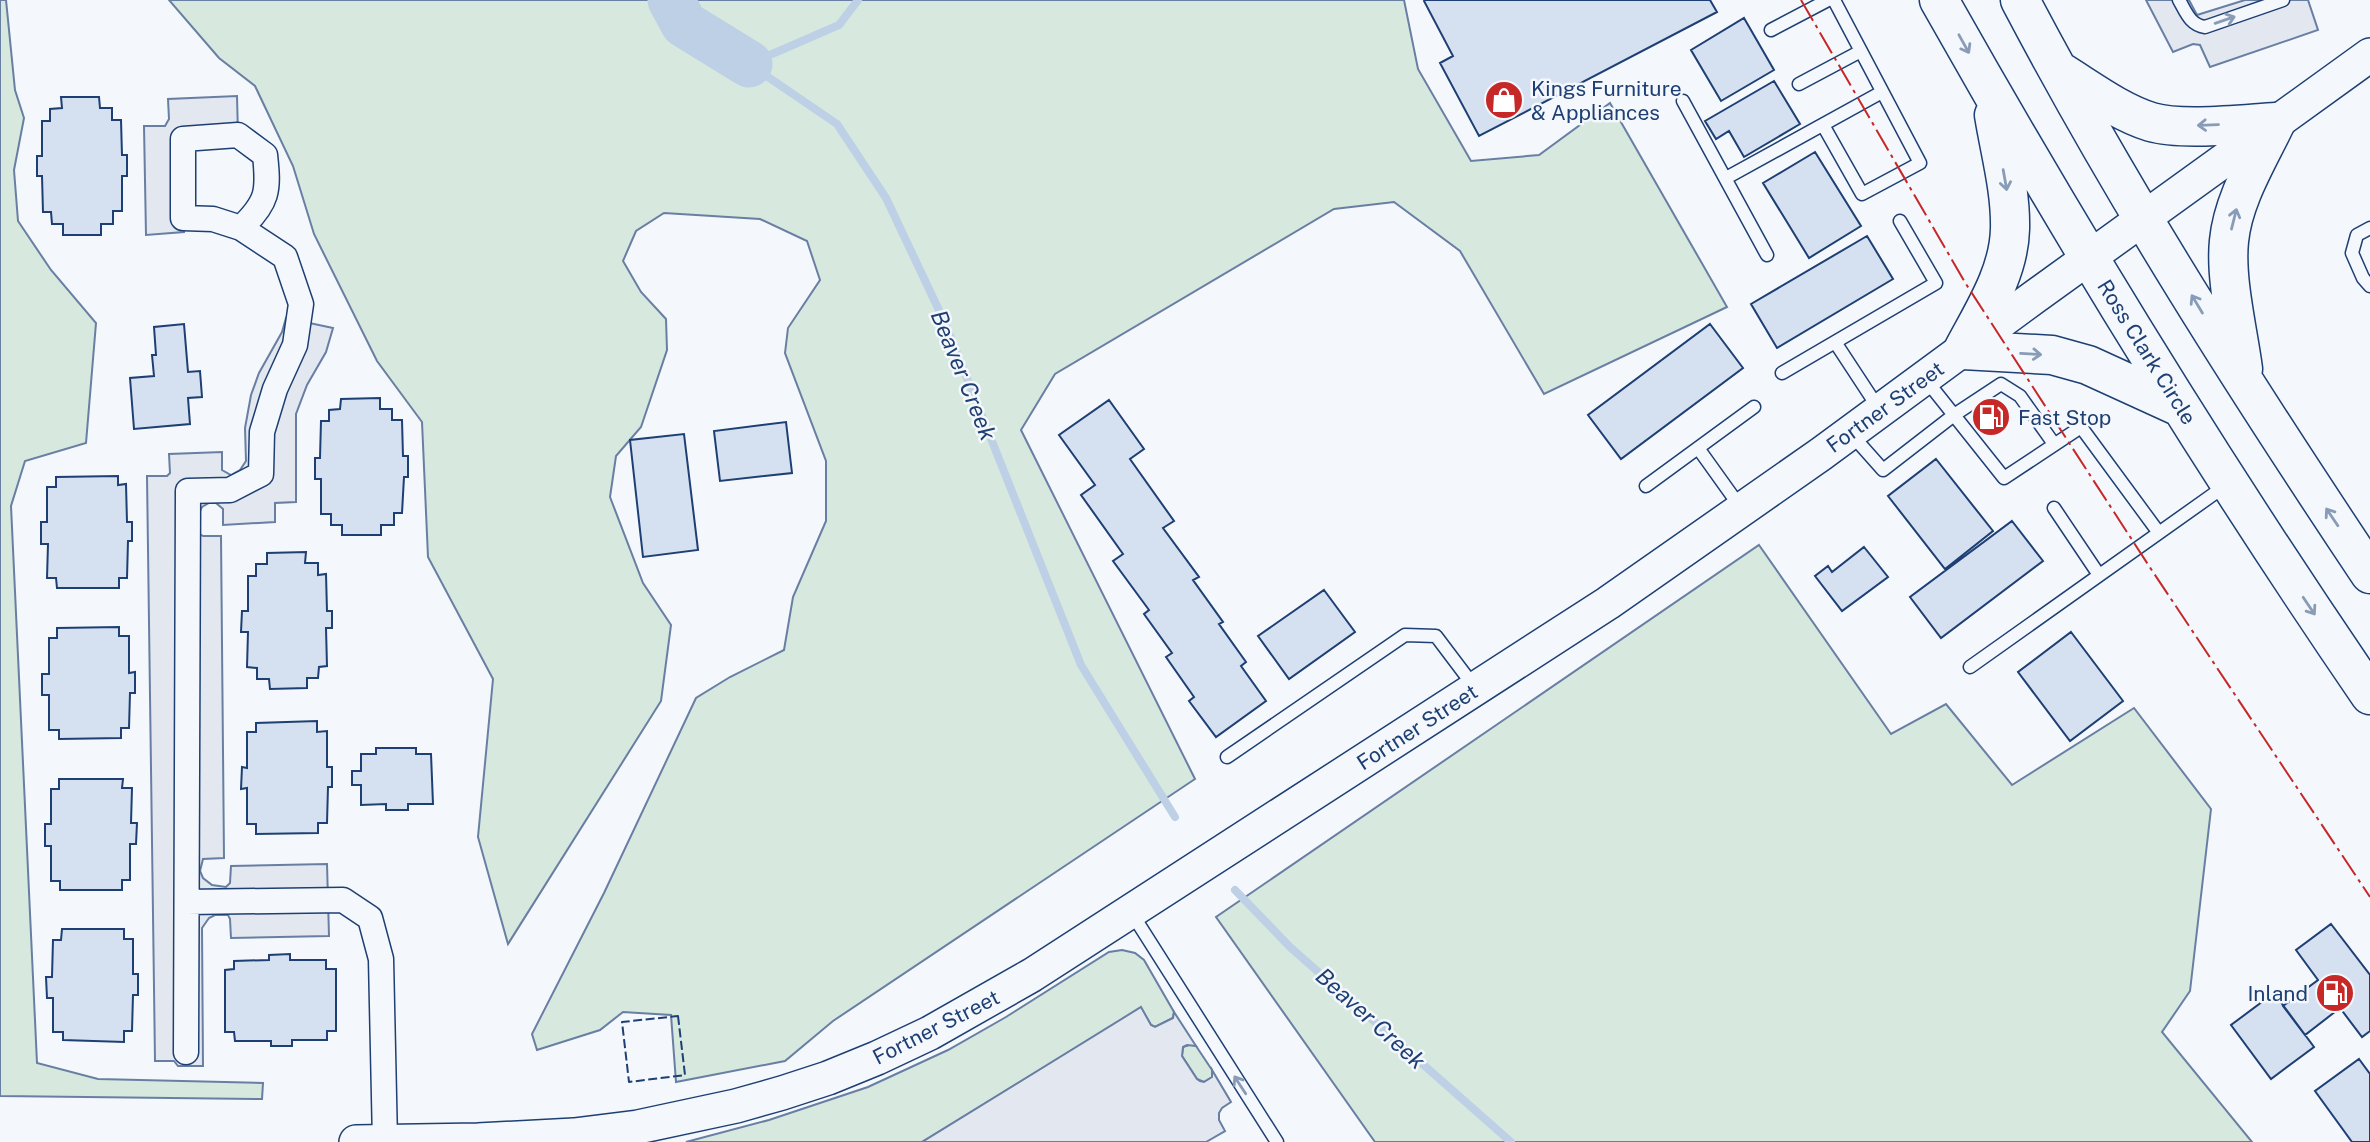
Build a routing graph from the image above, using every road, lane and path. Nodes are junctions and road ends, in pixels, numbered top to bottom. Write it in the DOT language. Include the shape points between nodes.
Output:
graph roads {
  1 [pos="1828,0"];
  2 [pos="1834,0"];
  3 [pos="1939,0"];
  4 [pos="2020,0"];
  5 [pos="2179,0"];
  6 [pos="2283,0"];
  7 [pos="1771,30"];
  8 [pos="1861,51"];
  9 [pos="2370,55"];
  10 [pos="2056,69"];
  11 [pos="1799,84"];
  12 [pos="1989,89"];
  13 [pos="1882,92"];
  14 [pos="1683,101"];
  15 [pos="2276,122"];
  16 [pos="1823,125"];
  17 [pos="1726,178"];
  18 [pos="2144,218"];
  19 [pos="1900,221"];
  20 [pos="241,228"];
  21 [pos="2370,228"];
  22 [pos="1767,255"];
  23 [pos="2089,258"];
  24 [pos="2370,286"];
  25 [pos="1835,342"];
  26 [pos="1963,350"];
  27 [pos="1782,373"];
  28 [pos="1925,378"];
  29 [pos="2245,383"];
  30 [pos="1754,407"];
  31 [pos="2180,407"];
  32 [pos="1880,411"];
  33 [pos="1954,415"];
  34 [pos="1850,433"];
  35 [pos="2054,444"];
  36 [pos="1698,449"];
  37 [pos="2228,484"];
  38 [pos="1646,486"];
  39 [pos="2054,508"];
  40 [pos="1742,510"];
  41 [pos="2159,533"];
  42 [pos="2367,563"];
  43 [pos="2099,575"];
  44 [pos="1970,667"];
  45 [pos="1476,689"];
  46 [pos="2370,695"];
  47 [pos="1227,757"];
  48 [pos="187,902"];
  49 [pos="1130,911"];
  50 [pos="186,1052"];
  51 [pos="642,1135"];
  52 [pos="356,1142"];
  53 [pos="385,1142"];
  54 [pos="394,1142"];
  55 [pos="1278,1142"];
  1 -- 7 [label="lane"];
  2 -- 8 [label="lane"];
  3 -- 12 [label="highway, Ross Clark Circle, one-way"];
  4 -- 10 [label="highway"];
  5 -- 6 [label="lane, one-way" via="2191,21 2205,27"];
  8 -- 11 [label="lane"];
  8 -- 13 [label="lane"];
  9 -- 15 [label="street, Fortner Street"];
  15 -- 10 [label="highway, one-way" via="2175,126 2152,122"];
  10 -- 18 [label="highway"];
  12 -- 23 [label="highway, Ross Clark Circle"];
  12 -- 26 [label="highway, one-way" via="2010,229 1995,291"];
  13 -- 16 [label="lane"];
  13 -- 16 [label="lane" via="1920,163 1862,194"];
  14 -- 17 [label="lane"];
  15 -- 18 [label="street, Fortner Street"];
  29 -- 15 [label="highway, one-way" via="2228,243 2244,187"];
  16 -- 17 [label="lane"];
  17 -- 22 [label="lane"];
  18 -- 23 [label="street, Fortner Street"];
  29 -- 18 [label="highway, one-way"];
  19 -- 25 [label="lane" via="1936,284"];
  20 -- 20 [label="street" via="213,219 183,218 183,139 238,135 265,155 268,186 257,213"];
  20 -- 48 [label="street" via="285,257 301,304 295,345 262,432 261,474 230,490 188,491"];
  21 -- 24 [label="lane" via="2357,235 2353,253"];
  23 -- 26 [label="street, Fortner Street"];
  23 -- 31 [label="highway, Ross Clark Circle"];
  25 -- 27 [label="lane"];
  25 -- 32 [label="lane"];
  26 -- 28 [label="street, Fortner Street"];
  26 -- 31 [label="highway, one-way" via="2052,355 2088,365"];
  28 -- 32 [label="street, Fortner Street"];
  28 -- 33 [label="lane"];
  42 -- 29 [label="highway, one-way"];
  30 -- 36 [label="lane"];
  31 -- 37 [label="highway, Ross Clark Circle"];
  32 -- 34 [label="street, Fortner Street"];
  33 -- 34 [label="lane" via="1883,470"];
  33 -- 35 [label="lane" via="2001,384 2020,396"];
  33 -- 35 [label="lane" via="2004,478"];
  34 -- 40 [label="street, Fortner Street"];
  35 -- 41 [label="lane" via="2081,427"];
  36 -- 38 [label="lane"];
  36 -- 40 [label="lane"];
  37 -- 41 [label="lane"];
  37 -- 46 [label="highway, Ross Clark Circle, one-way"];
  39 -- 43 [label="lane"];
  40 -- 45 [label="street, Fortner Street"];
  41 -- 43 [label="lane"];
  43 -- 44 [label="lane"];
  45 -- 47 [label="lane" via="1436,636 1405,635"];
  45 -- 49 [label="street, Fortner Street"];
  48 -- 50 [label="street"];
  48 -- 53 [label="street" via="343,900 370,918 381,959"];
  49 -- 51 [label="street, Fortner Street" via="983,1005 877,1058 828,1078"];
  55 -- 49 [label="lane, one-way"];
  51 -- 54 [label="street, Fortner Street"];
  52 -- 53 [label="street, Fortner Street"];
  53 -- 54 [label="street, Fortner Street"];
}
